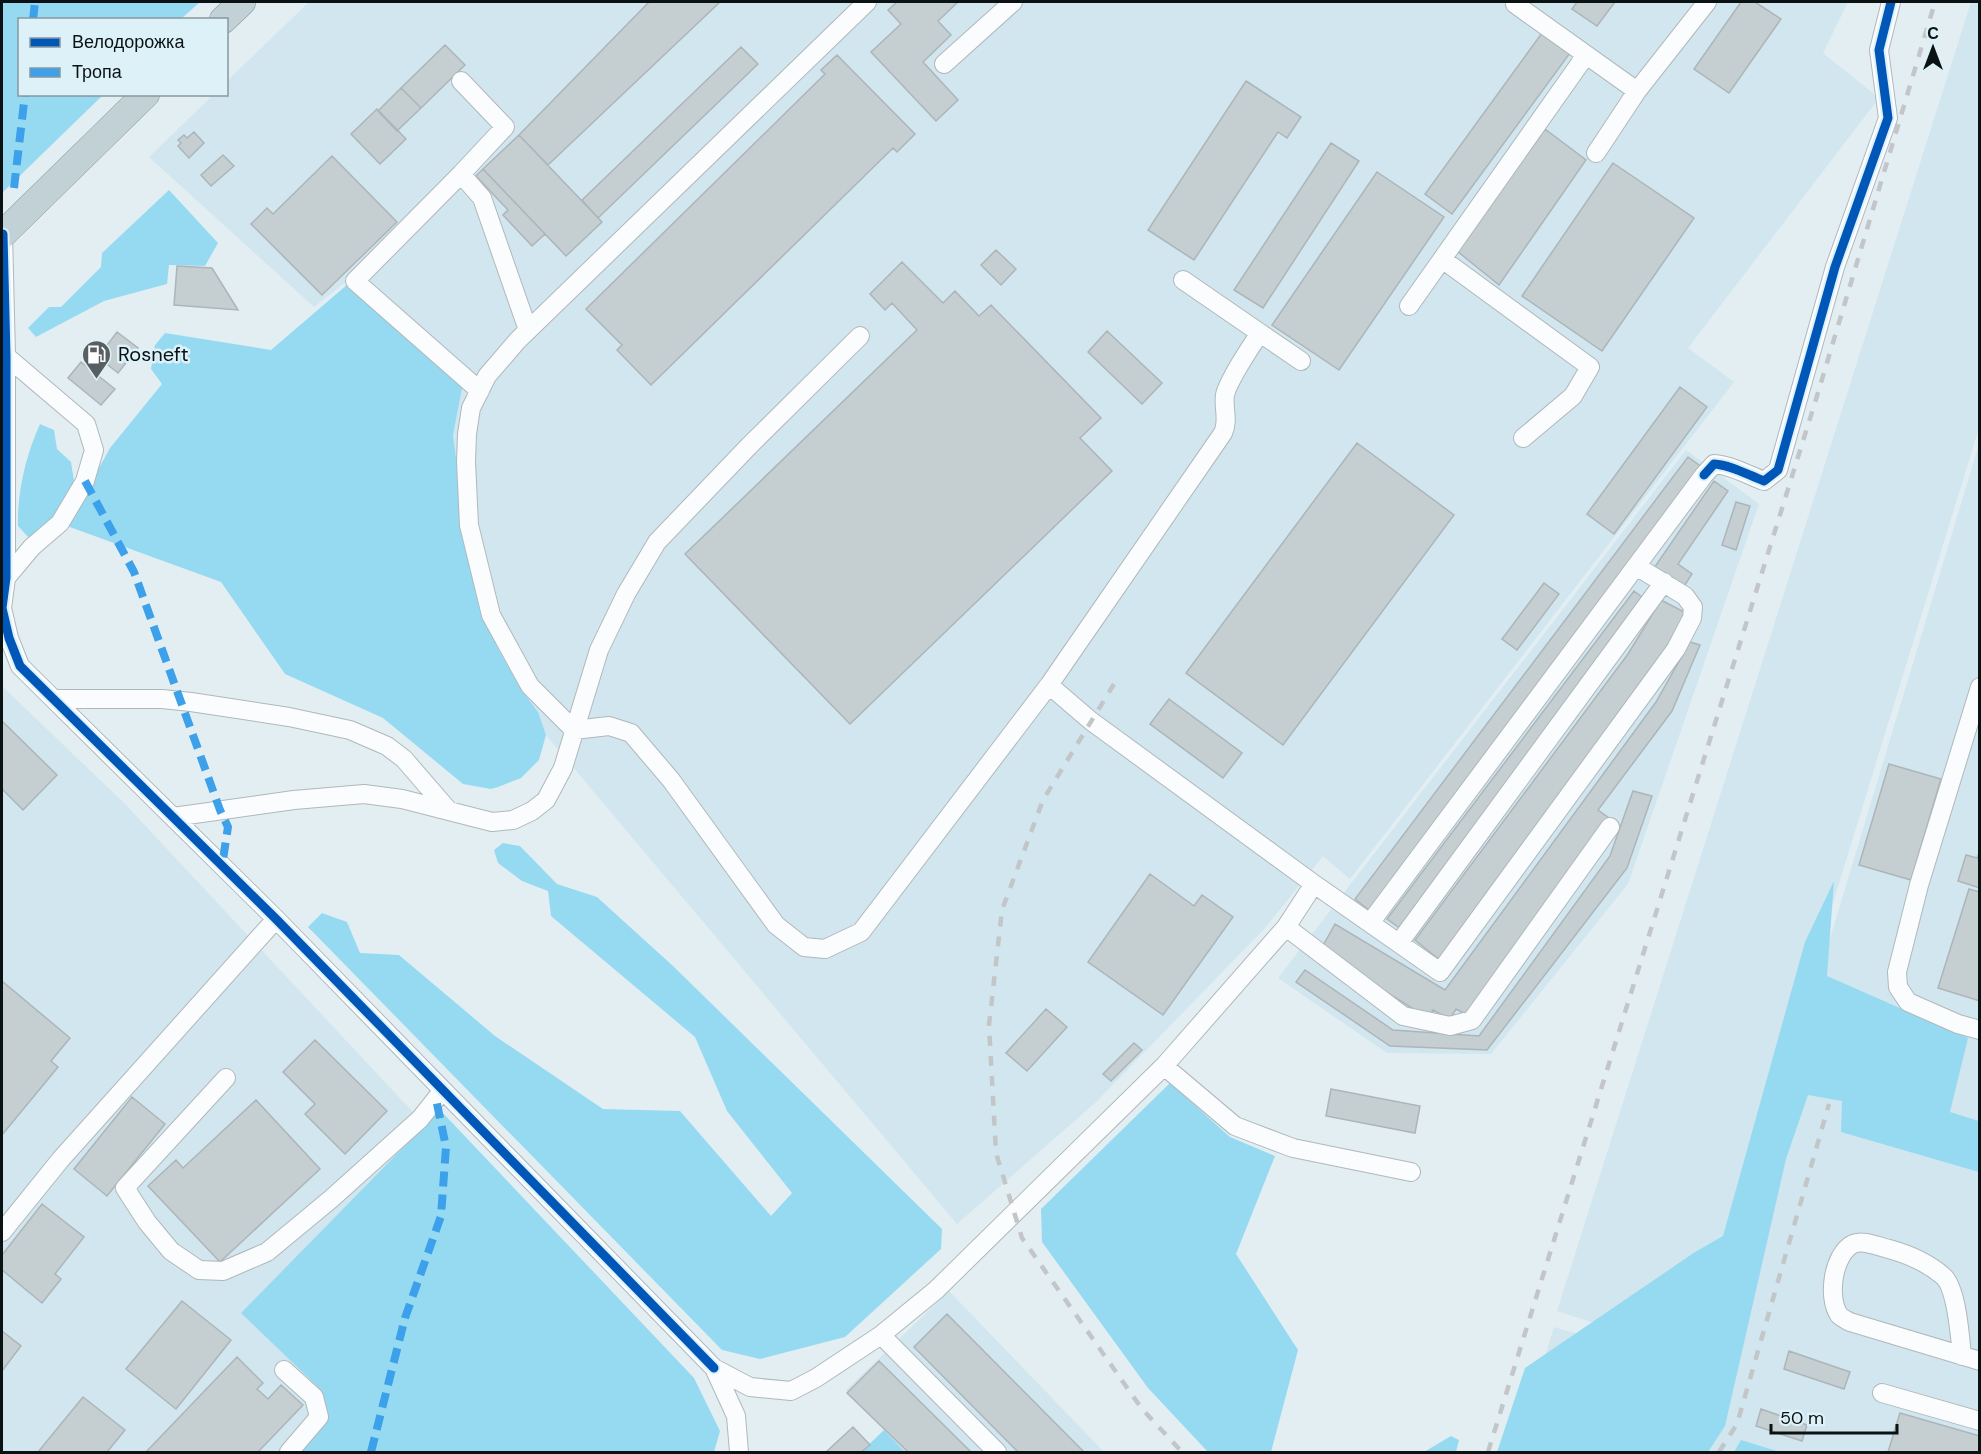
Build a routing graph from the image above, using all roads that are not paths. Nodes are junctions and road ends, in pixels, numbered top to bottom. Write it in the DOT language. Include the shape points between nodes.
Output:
graph roads {
  1 [pos="242,2"];
  2 [pos="867,2"];
  3 [pos="1013,2"];
  4 [pos="1707,2"];
  5 [pos="1891,2"];
  6 [pos="1515,4"];
  7 [pos="225,18"];
  8 [pos="1586,55"];
  9 [pos="944,64"];
  10 [pos="461,81"];
  11 [pos="1637,91"];
  12 [pos="144,96"];
  13 [pos="1596,153"];
  14 [pos="461,174"];
  15 [pos="2,235"];
  16 [pos="1442,259"];
  17 [pos="1184,280"];
  18 [pos="1409,306"];
  19 [pos="528,330"];
  20 [pos="1260,333"];
  21 [pos="860,336"];
  22 [pos="6,356"];
  23 [pos="1301,361"];
  24 [pos="480,391"];
  25 [pos="1523,438"];
  26 [pos="1636,566"];
  27 [pos="6,578"];
  28 [pos="1664,582"];
  29 [pos="1049,685"];
  30 [pos="1980,687"];
  31 [pos="54,699"];
  32 [pos="574,730"];
  33 [pos="449,811"];
  34 [pos="173,817"];
  35 [pos="1610,827"];
  36 [pos="1314,884"];
  37 [pos="276,919"];
  38 [pos="1370,923"];
  39 [pos="1286,927"];
  40 [pos="1399,943"];
  41 [pos="1980,1030"];
  42 [pos="1164,1066"];
  43 [pos="226,1078"];
  44 [pos="443,1090"];
  45 [pos="1412,1172"];
  46 [pos="2,1232"];
  47 [pos="880,1335"];
  48 [pos="1962,1356"];
  49 [pos="1980,1361"];
  50 [pos="714,1368"];
  51 [pos="284,1370"];
  52 [pos="1882,1393"];
  53 [pos="1980,1421"];
  54 [pos="289,1452"];
  55 [pos="739,1452"];
  56 [pos="997,1452"];
  1 -- 7 [label="highway"];
  2 -- 19 [label="street"];
  3 -- 9 [label="street"];
  4 -- 11 [label="street"];
  5 -- 26 [label="street" via="1879,50 1888,118 1835,267 1778,471 1764,481 1714,464"];
  6 -- 8 [label="street"];
  8 -- 11 [label="street"];
  8 -- 16 [label="street"];
  10 -- 14 [label="street" via="505,127"];
  11 -- 13 [label="street"];
  12 -- 15 [label="highway"];
  14 -- 19 [label="street" via="482,198"];
  14 -- 24 [label="street" via="355,281"];
  15 -- 22 [label="street"];
  16 -- 18 [label="street"];
  16 -- 25 [label="street" via="1590,367 1573,396"];
  17 -- 20 [label="street"];
  19 -- 24 [label="street" via="487,376"];
  20 -- 23 [label="street"];
  20 -- 29 [label="street" via="1225,394 1223,433"];
  21 -- 32 [label="street" via="657,542 599,650"];
  22 -- 27 [label="street"];
  22 -- 27 [label="street" via="86,424 94,450 85,481 60,523 32,547"];
  24 -- 32 [label="street" via="471,408 466,462 470,525 488,605 531,686"];
  26 -- 28 [label="street"];
  26 -- 38 [label="street"];
  27 -- 31 [label="street" via="2,608 20,666"];
  28 -- 40 [label="street"];
  28 -- 40 [label="street" via="1685,596 1693,607 1692,618 1676,649 1440,972"];
  29 -- 32 [label="street" via="861,932 825,949 804,948 776,926 631,733 609,726"];
  29 -- 36 [label="street" via="1091,721"];
  30 -- 41 [label="street" via="1919,885 1897,972 1898,987 1908,1002"];
  31 -- 33 [label="street" via="191,702 350,730 387,746 404,759"];
  31 -- 34 [label="street"];
  32 -- 33 [label="street" via="563,768 546,800 532,811 513,820 492,822"];
  33 -- 34 [label="street" via="364,794"];
  34 -- 37 [label="street"];
  35 -- 39 [label="street" via="1472,1020 1450,1026 1403,1016"];
  36 -- 38 [label="street"];
  36 -- 39 [label="street"];
  37 -- 44 [label="street"];
  37 -- 46 [label="street" via="61,1159"];
  38 -- 40 [label="street"];
  39 -- 42 [label="street"];
  42 -- 45 [label="street" via="1235,1126 1293,1148"];
  42 -- 47 [label="street" via="936,1290"];
  43 -- 44 [label="street" via="125,1188 171,1251 199,1270 223,1271 267,1252 420,1119"];
  44 -- 50 [label="street"];
  47 -- 50 [label="street" via="791,1391 750,1387"];
  47 -- 56 [label="street"];
  48 -- 48 [label="street" via="1840,1317 1832,1281 1840,1258 1852,1244 1861,1242 1909,1255 1944,1277 1957,1309"];
  48 -- 49 [label="street"];
  50 -- 55 [label="street" via="736,1416"];
  51 -- 54 [label="street" via="314,1397 319,1418"];
  52 -- 53 [label="street"];
}
